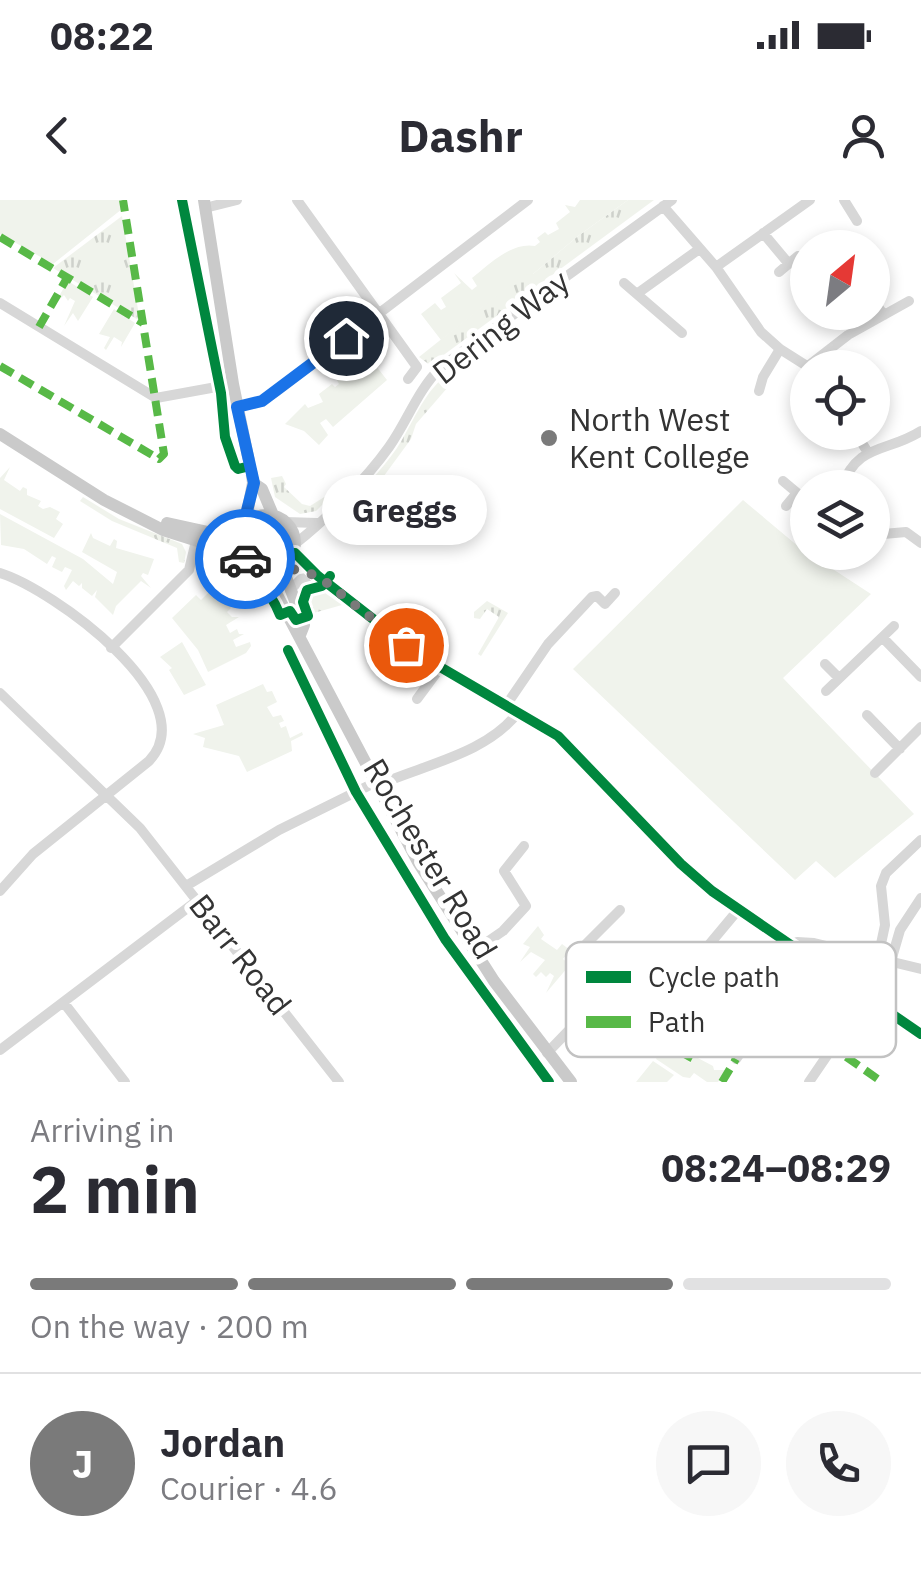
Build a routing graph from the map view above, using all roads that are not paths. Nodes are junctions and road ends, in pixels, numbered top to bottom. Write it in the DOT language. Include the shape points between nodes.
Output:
graph roads {
  1 [pos="237,200"];
  2 [pos="298,200"];
  3 [pos="528,200"];
  4 [pos="810,200"];
  5 [pos="844,200"];
  6 [pos="667,203"];
  7 [pos="204,204"];
  8 [pos="792,205"];
  9 [pos="857,220"];
  10 [pos="763,233"];
  11 [pos="698,250"];
  12 [pos="789,264"];
  13 [pos="716,268"];
  14 [pos="624,283"];
  15 [pos="638,293"];
  16 [pos="909,301"];
  17 [pos="0,303"];
  18 [pos="890,312"];
  19 [pos="378,314"];
  20 [pos="858,330"];
  21 [pos="682,333"];
  22 [pos="780,349"];
  23 [pos="829,350"];
  24 [pos="790,355"];
  25 [pos="408,380"];
  26 [pos="233,384"];
  27 [pos="759,391"];
  28 [pos="237,407"];
  29 [pos="921,431"];
  30 [pos="0,434"];
  31 [pos="868,451"];
  32 [pos="851,470"];
  33 [pos="783,482"];
  34 [pos="254,483"];
  35 [pos="790,488"];
  36 [pos="790,501"];
  37 [pos="786,506"];
  38 [pos="279,518"];
  39 [pos="318,523"];
  40 [pos="243,526"];
  41 [pos="890,533"];
  42 [pos="198,536"];
  43 [pos="921,542"];
  44 [pos="295,548"];
  45 [pos="242,555"];
  46 [pos="284,568"];
  47 [pos="265,572"];
  48 [pos="0,573"];
  49 [pos="314,576"];
  50 [pos="290,590"];
  51 [pos="615,593"];
  52 [pos="894,626"];
  53 [pos="300,635"];
  54 [pos="883,638"];
  55 [pos="111,648"];
  56 [pos="825,664"];
  57 [pos="440,668"];
  58 [pos="921,676"];
  59 [pos="840,678"];
  60 [pos="826,691"];
  61 [pos="0,693"];
  62 [pos="417,699"];
  63 [pos="508,704"];
  64 [pos="519,711"];
  65 [pos="867,714"];
  66 [pos="921,728"];
  67 [pos="900,749"];
  68 [pos="875,773"];
  69 [pos="375,785"];
  70 [pos="106,795"];
  71 [pos="921,840"];
  72 [pos="524,846"];
  73 [pos="186,886"];
  74 [pos="0,891"];
  75 [pos="921,898"];
  76 [pos="198,900"];
  77 [pos="620,910"];
  78 [pos="738,910"];
  79 [pos="588,942"];
  80 [pos="711,942"];
  81 [pos="786,942"];
  82 [pos="882,942"];
  83 [pos="896,944"];
  84 [pos="474,951"];
  85 [pos="896,962"];
  86 [pos="921,968"];
  87 [pos="64,1002"];
  88 [pos="896,1017"];
  89 [pos="566,1033"];
  90 [pos="921,1034"];
  91 [pos="0,1050"];
  92 [pos="547,1053"];
  93 [pos="738,1057"];
  94 [pos="826,1057"];
  95 [pos="736,1060"];
  96 [pos="125,1082"];
  97 [pos="339,1082"];
  98 [pos="571,1082"];
  99 [pos="809,1082"];
  1 -- 7 [label="street"];
  2 -- 19 [label="street"];
  3 -- 19 [label="street"];
  4 -- 8 [label="street"];
  5 -- 9 [label="street"];
  6 -- 11 [label="street"];
  6 -- 39 [label="street, Dering Way" via="444,364 390,445"];
  7 -- 26 [label="main road"];
  8 -- 10 [label="street"];
  10 -- 12 [label="street"];
  10 -- 13 [label="street"];
  11 -- 13 [label="street"];
  11 -- 15 [label="street"];
  13 -- 22 [label="street"];
  14 -- 15 [label="street"];
  15 -- 21 [label="street"];
  16 -- 18 [label="street"];
  17 -- 26 [label="street" via="156,398"];
  19 -- 25 [label="street" via="417,367"];
  19 -- 28 [label="street" via="264,400"];
  20 -- 23 [label="street"];
  22 -- 24 [label="street"];
  22 -- 27 [label="street" via="757,374"];
  26 -- 28 [label="main road"];
  28 -- 34 [label="main road"];
  29 -- 31 [label="street"];
  30 -- 42 [label="main road" via="104,500 163,530"];
  31 -- 32 [label="street"];
  33 -- 35 [label="street"];
  34 -- 38 [label="main road"];
  34 -- 40 [label="main road"];
  36 -- 37 [label="street"];
  38 -- 39 [label="street"];
  38 -- 40 [label="main road" via="260,515"];
  38 -- 44 [label="main road"];
  39 -- 44 [label="street, Dering Way"];
  40 -- 42 [label="main road"];
  40 -- 45 [label="main road"];
  41 -- 43 [label="street" via="906,532"];
  42 -- 45 [label="main road"];
  42 -- 55 [label="street" via="190,568"];
  44 -- 46 [label="main road"];
  44 -- 49 [label="street"];
  45 -- 47 [label="main road"];
  46 -- 47 [label="main road"];
  46 -- 49 [label="street"];
  46 -- 50 [label="main road, Rochester Road"];
  47 -- 53 [label="main road, Rochester Road"];
  48 -- 55 [label="street" via="70,611"];
  49 -- 50 [label="street"];
  49 -- 57 [label="street"];
  50 -- 53 [label="main road, Rochester Road" via="304,625"];
  51 -- 63 [label="street" via="609,608 592,597 548,644"];
  52 -- 54 [label="street"];
  53 -- 69 [label="main road, Rochester Road"];
  54 -- 58 [label="street"];
  54 -- 59 [label="street"];
  55 -- 70 [label="street" via="144,681 164,733 160,749"];
  56 -- 59 [label="street"];
  57 -- 62 [label="street"];
  57 -- 63 [label="street"];
  59 -- 60 [label="street"];
  61 -- 70 [label="street, Barr Road"];
  63 -- 64 [label="street"];
  64 -- 69 [label="street" via="481,743"];
  64 -- 78 [label="street" via="568,745 681,864"];
  65 -- 67 [label="street"];
  66 -- 67 [label="street"];
  67 -- 68 [label="street"];
  69 -- 73 [label="street" via="279,830"];
  69 -- 84 [label="main road, Rochester Road"];
  70 -- 73 [label="street, Barr Road"];
  70 -- 74 [label="street" via="33,854"];
  71 -- 82 [label="street" via="881,886"];
  72 -- 84 [label="street" via="504,871 526,906"];
  73 -- 76 [label="street, Barr Road"];
  75 -- 83 [label="street"];
  76 -- 87 [label="street"];
  76 -- 97 [label="street, Barr Road"];
  77 -- 79 [label="street"];
  78 -- 80 [label="street"];
  78 -- 81 [label="street"];
  84 -- 92 [label="main road, Rochester Road"];
  85 -- 86 [label="street"];
  87 -- 91 [label="street"];
  87 -- 96 [label="street"];
  88 -- 90 [label="street"];
  89 -- 92 [label="street"];
  92 -- 98 [label="main road, Rochester Road"];
  93 -- 95 [label="street"];
  94 -- 99 [label="street"];
}
